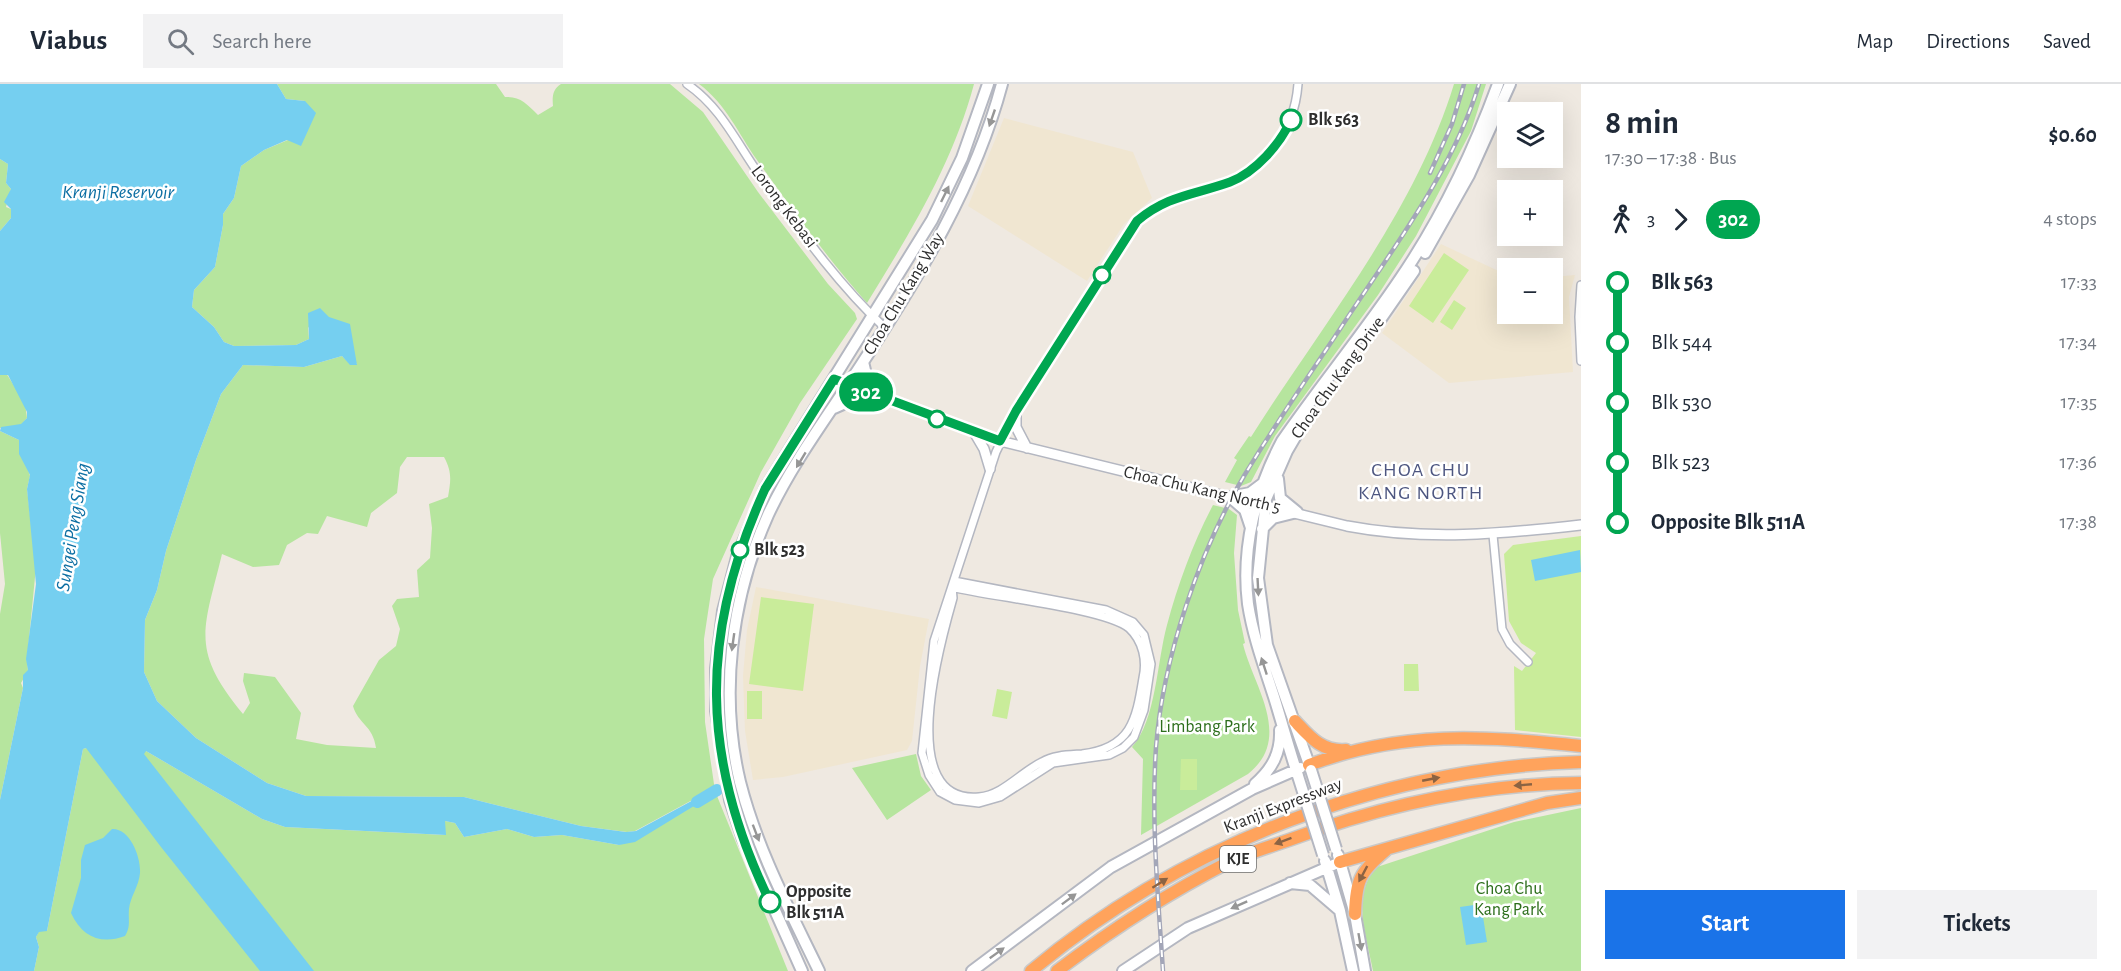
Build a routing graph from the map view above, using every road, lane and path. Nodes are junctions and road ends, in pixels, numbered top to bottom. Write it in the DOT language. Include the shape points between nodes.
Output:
graph roads {
  1 [pos="687,84"];
  2 [pos="988,84"];
  3 [pos="1002,84"];
  4 [pos="1298,84"];
  5 [pos="1498,84"];
  6 [pos="1510,84"];
  7 [pos="1581,285"];
  8 [pos="873,317"];
  9 [pos="884,327"];
  10 [pos="1581,361"];
  11 [pos="863,362"];
  12 [pos="834,379"];
  13 [pos="847,385"];
  14 [pos="878,396"];
  15 [pos="831,410"];
  16 [pos="1016,411"];
  17 [pos="974,432"];
  18 [pos="1000,441"];
  19 [pos="1028,448"];
  20 [pos="990,469"];
  21 [pos="1278,473"];
  22 [pos="1262,484"];
  23 [pos="1230,497"];
  24 [pos="1261,504"];
  25 [pos="1297,512"];
  26 [pos="1581,525"];
  27 [pos="1257,529"];
  28 [pos="1493,535"];
  29 [pos="953,584"];
  30 [pos="1528,662"];
  31 [pos="1279,714"];
  32 [pos="1295,721"];
  33 [pos="1581,746"];
  34 [pos="1361,749"];
  35 [pos="1581,762"];
  36 [pos="1310,767"];
  37 [pos="1297,773"];
  38 [pos="1581,783"];
  39 [pos="1252,789"];
  40 [pos="1581,798"];
  41 [pos="1391,846"];
  42 [pos="1338,856"];
  43 [pos="1327,867"];
  44 [pos="1289,883"];
  45 [pos="1340,911"];
  46 [pos="1355,914"];
  47 [pos="802,971"];
  48 [pos="819,971"];
  49 [pos="972,971"];
  50 [pos="1031,971"];
  51 [pos="1057,971"];
  52 [pos="1123,971"];
  53 [pos="1353,971"];
  54 [pos="1365,971"];
  1 -- 8 [label="street, Lorong Kebasi" via="715,106 761,177 837,278"];
  8 -- 2 [label="main road, Choa Chu Kang Way, one-way" via="945,195"];
  3 -- 9 [label="main road, Choa Chu Kang Way, one-way" via="981,151 957,203"];
  4 -- 16 [label="street" via="1289,125 1254,169 1228,183 1167,200 1137,221"];
  5 -- 22 [label="main road, Choa Chu Kang Drive" via="1459,176 1425,240 1282,441"];
  6 -- 21 [label="main road, Choa Chu Kang Drive" via="1469,175 1431,244 1299,429"];
  7 -- 10 [label="street"];
  8 -- 9 [label="street, Lorong Kebasi"];
  8 -- 12 [label="main road, Choa Chu Kang Way"];
  9 -- 11 [label="main road, Choa Chu Kang Way"];
  11 -- 13 [label="main road, Choa Chu Kang Way"];
  11 -- 14 [label="main road" via="869,387"];
  12 -- 13 [label="street, Choa Chu Kang North 5"];
  12 -- 47 [label="main road, Choa Chu Kang Way" via="765,489 748,530 729,586 716,668 719,741 730,800"];
  13 -- 14 [label="street, Choa Chu Kang North 5"];
  13 -- 15 [label="main road, Choa Chu Kang Way"];
  14 -- 15 [label="main road" via="852,400"];
  14 -- 17 [label="street, Choa Chu Kang North 5"];
  15 -- 48 [label="main road, Choa Chu Kang Way, one-way" via="768,516 744,584 730,670 735,754 753,827"];
  16 -- 18 [label="street"];
  16 -- 19 [label="street" via="1016,427"];
  17 -- 18 [label="street, Choa Chu Kang North 5"];
  17 -- 20 [label="street"];
  18 -- 19 [label="street, Choa Chu Kang North 5"];
  18 -- 20 [label="street"];
  19 -- 23 [label="street, Choa Chu Kang North 5"];
  20 -- 29 [label="street"];
  21 -- 24 [label="main road, Choa Chu Kang Drive"];
  21 -- 25 [label="main road" via="1280,498"];
  22 -- 23 [label="main road" via="1250,493"];
  22 -- 24 [label="main road, Choa Chu Kang Drive"];
  23 -- 24 [label="street, Choa Chu Kang North 5"];
  23 -- 27 [label="main road" via="1245,510"];
  24 -- 25 [label="street, Choa Chu Kang North 5"];
  24 -- 27 [label="main road, Choa Chu Kang Drive"];
  25 -- 27 [label="main road" via="1273,518"];
  25 -- 28 [label="street, Choa Chu Kang North 5" via="1385,532"];
  26 -- 28 [label="street, Choa Chu Kang North 5"];
  31 -- 27 [label="main road, Choa Chu Kang Drive, one-way" via="1248,602"];
  27 -- 32 [label="main road, Choa Chu Kang Drive, one-way" via="1263,629"];
  28 -- 30 [label="street" via="1502,629"];
  29 -- 29 [label="street" via="1106,610 1132,622 1144,635 1151,664 1144,710 1134,737 1109,755 1053,763 995,800 963,802 940,792 924,763 921,744 934,641"];
  31 -- 37 [label="main road, Choa Chu Kang Drive"];
  31 -- 39 [label="main road" via="1281,738 1276,757"];
  32 -- 34 [label="highway" via="1316,743 1339,751"];
  32 -- 36 [label="main road, Choa Chu Kang Drive"];
  33 -- 34 [label="highway" via="1446,737"];
  34 -- 36 [label="highway"];
  50 -- 35 [label="highway, Kranji Expressway / KJE, one-way" via="1177,872 1272,827 1374,792 1426,780 1515,766"];
  36 -- 37 [label="main road"];
  36 -- 42 [label="main road, Choa Chu Kang Drive, bridge"];
  37 -- 39 [label="main road"];
  37 -- 43 [label="main road, Choa Chu Kang Drive, bridge"];
  38 -- 51 [label="highway, Kranji Expressway / KJE, one-way" via="1517,785 1455,793 1339,821 1232,861 1182,887 1108,932"];
  49 -- 39 [label="main road, one-way" via="1111,867"];
  40 -- 41 [label="highway" via="1547,803"];
  41 -- 42 [label="highway"];
  41 -- 46 [label="highway, one-way" via="1366,866 1360,877"];
  42 -- 43 [label="main road"];
  42 -- 46 [label="main road, Choa Chu Kang Drive"];
  43 -- 44 [label="main road"];
  43 -- 45 [label="main road, Choa Chu Kang Drive"];
  44 -- 45 [label="main road" via="1310,885"];
  44 -- 52 [label="main road, one-way" via="1188,928"];
  45 -- 53 [label="main road, Choa Chu Kang Drive"];
  46 -- 54 [label="main road, Choa Chu Kang Drive, one-way"];
}
